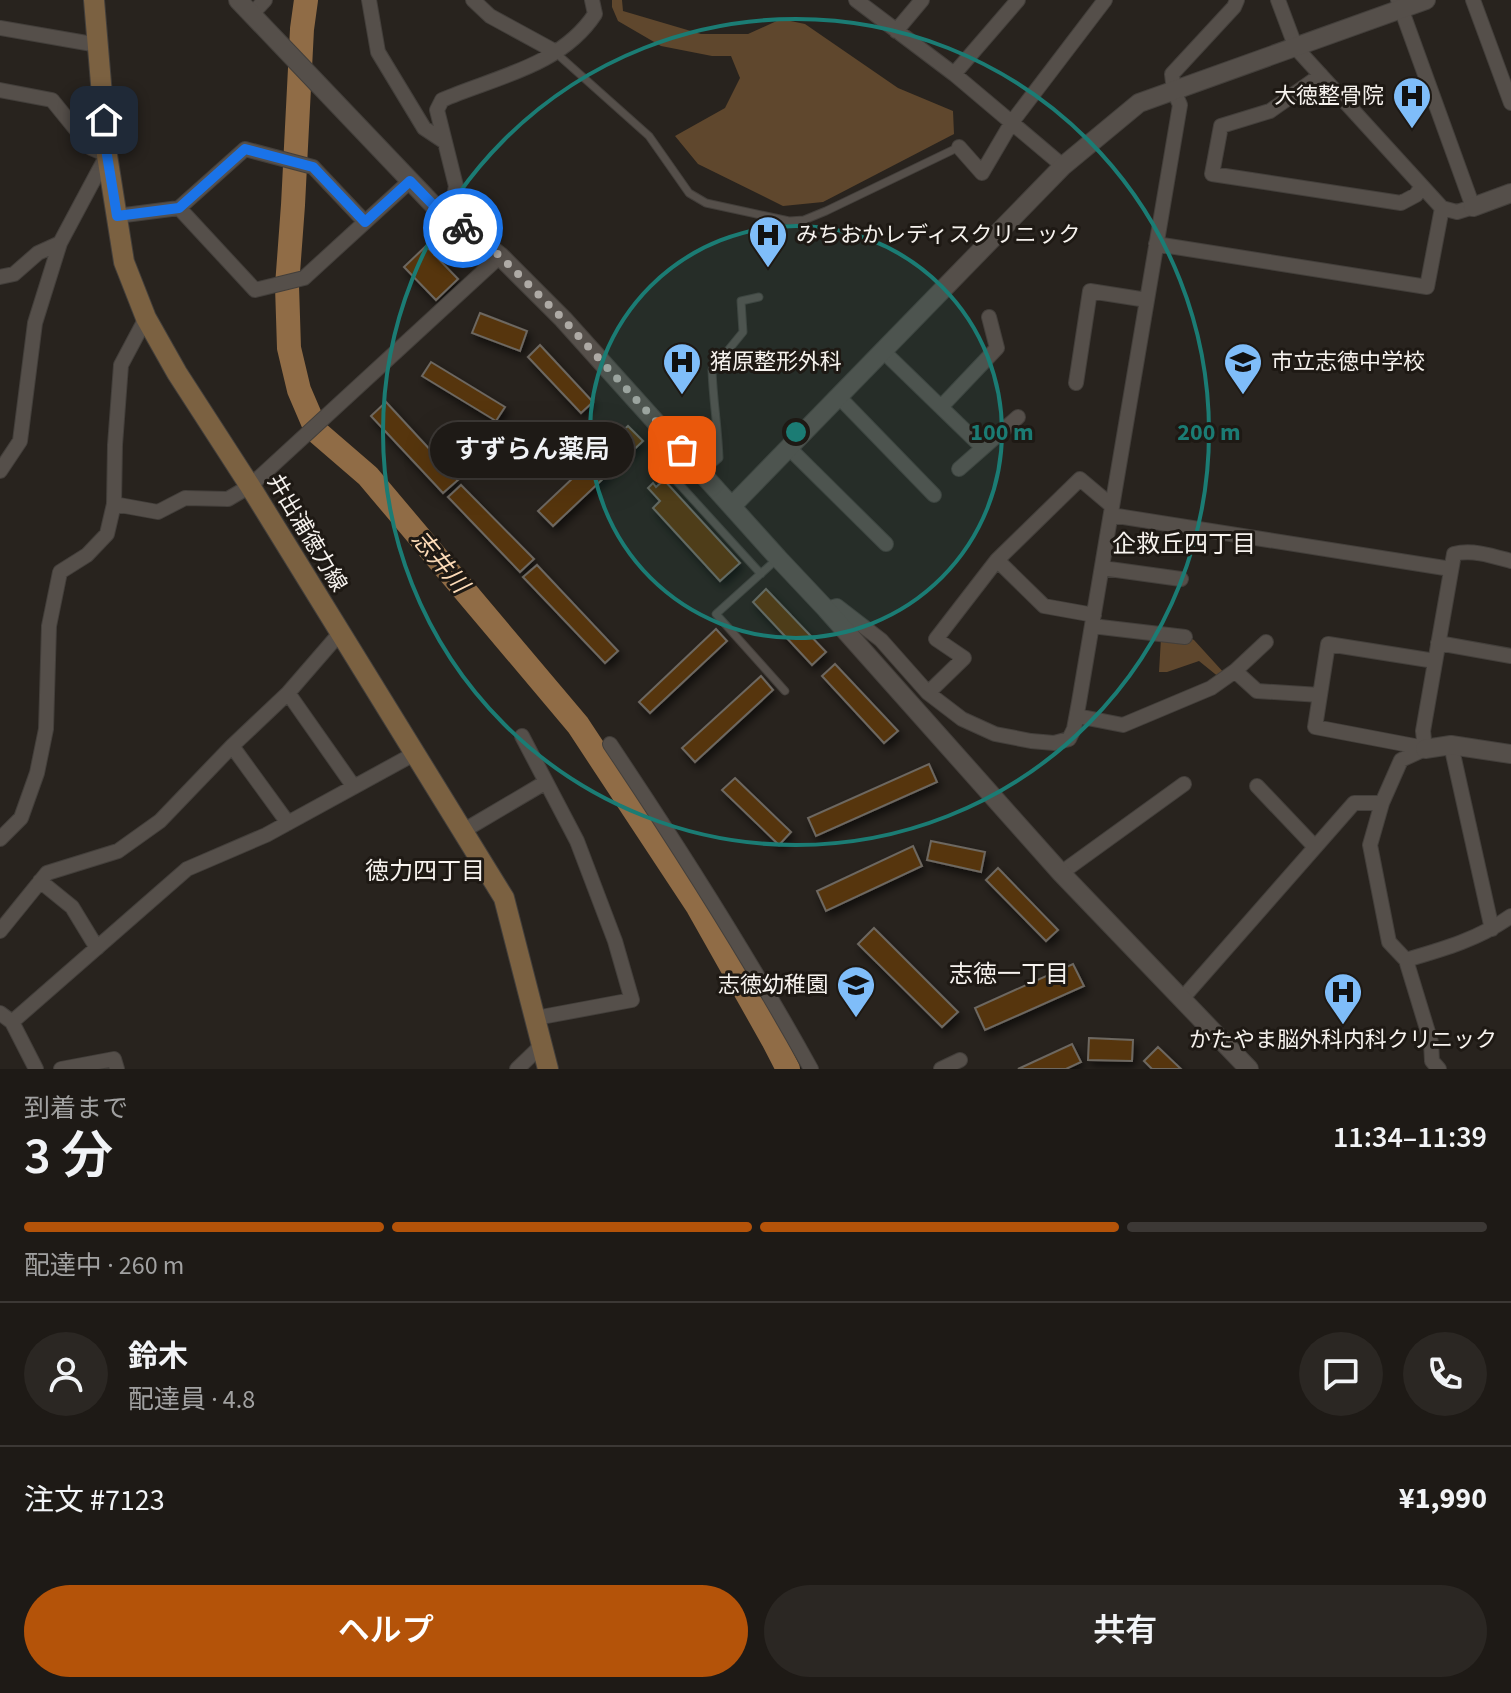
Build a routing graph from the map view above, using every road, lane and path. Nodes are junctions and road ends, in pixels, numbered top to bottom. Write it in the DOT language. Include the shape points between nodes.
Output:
graph roads {
  1 [pos="94,0"];
  2 [pos="238,0"];
  3 [pos="369,0"];
  4 [pos="473,0"];
  5 [pos="592,0"];
  6 [pos="856,0"];
  7 [pos="922,0"];
  8 [pos="1018,0"];
  9 [pos="1105,0"];
  10 [pos="1237,0"];
  11 [pos="1278,0"];
  12 [pos="1426,0"];
  13 [pos="1473,0"];
  14 [pos="1400,5"];
  15 [pos="258,7"];
  16 [pos="0,28"];
  17 [pos="896,31"];
  18 [pos="98,45"];
  19 [pos="1296,48"];
  20 [pos="556,52"];
  21 [pos="954,74"];
  22 [pos="1321,75"];
  23 [pos="0,90"];
  24 [pos="1174,91"];
  25 [pos="1511,103"];
  26 [pos="1012,122"];
  27 [pos="445,142"];
  28 [pos="959,147"];
  29 [pos="107,155"];
  30 [pos="1063,166"];
  31 [pos="410,181"];
  32 [pos="1422,186"];
  33 [pos="1511,193"];
  34 [pos="1473,207"];
  35 [pos="179,208"];
  36 [pos="1442,208"];
  37 [pos="441,213"];
  38 [pos="117,216"];
  39 [pos="365,222"];
  40 [pos="60,243"];
  41 [pos="1156,244"];
  42 [pos="500,256"];
  43 [pos="0,277"];
  44 [pos="759,297"];
  45 [pos="1147,300"];
  46 [pos="989,317"];
  47 [pos="146,318"];
  48 [pos="883,351"];
  49 [pos="1076,383"];
  50 [pos="839,397"];
  51 [pos="941,407"];
  52 [pos="1018,417"];
  53 [pos="789,448"];
  54 [pos="983,448"];
  55 [pos="959,469"];
  56 [pos="0,471"];
  57 [pos="702,472"];
  58 [pos="671,475"];
  59 [pos="250,486"];
  60 [pos="934,495"];
  61 [pos="114,504"];
  62 [pos="732,506"];
  63 [pos="1111,510"];
  64 [pos="886,544"];
  65 [pos="778,558"];
  66 [pos="997,560"];
  67 [pos="1511,561"];
  68 [pos="1102,568"];
  69 [pos="1451,569"];
  70 [pos="761,574"];
  71 [pos="1181,579"];
  72 [pos="826,609"];
  73 [pos="1093,621"];
  74 [pos="340,633"];
  75 [pos="1185,637"];
  76 [pos="1266,642"];
  77 [pos="1438,643"];
  78 [pos="1511,656"];
  79 [pos="1435,661"];
  80 [pos="1235,671"];
  81 [pos="785,691"];
  82 [pos="288,693"];
  83 [pos="928,693"];
  84 [pos="1320,695"];
  85 [pos="1077,716"];
  86 [pos="522,736"];
  87 [pos="610,744"];
  88 [pos="1451,745"];
  89 [pos="232,746"];
  90 [pos="1425,749"];
  91 [pos="414,754"];
  92 [pos="1511,754"];
  93 [pos="546,782"];
  94 [pos="1184,784"];
  95 [pos="1257,786"];
  96 [pos="354,787"];
  97 [pos="1382,803"];
  98 [pos="288,823"];
  99 [pos="463,831"];
  100 [pos="0,839"];
  101 [pos="1315,847"];
  102 [pos="1061,873"];
  103 [pos="40,881"];
  104 [pos="1511,916"];
  105 [pos="1492,929"];
  106 [pos="0,931"];
  107 [pos="97,948"];
  108 [pos="1406,960"];
  109 [pos="1181,1000"];
  110 [pos="6,1018"];
  111 [pos="536,1018"];
  112 [pos="542,1045"];
  113 [pos="960,1060"];
  114 [pos="1431,1066"];
  115 [pos="36,1069"];
  116 [pos="61,1069"];
  117 [pos="117,1069"];
  118 [pos="517,1069"];
  119 [pos="548,1069"];
  120 [pos="811,1069"];
  121 [pos="941,1069"];
  122 [pos="1249,1069"];
  1 -- 18 [label="main road, 井出浦徳力線"];
  2 -- 15 [label="street"];
  3 -- 27 [label="street" via="378,52 424,128"];
  4 -- 20 [label="street" via="490,16"];
  5 -- 20 [label="street" via="595,14 587,26"];
  6 -- 17 [label="street"];
  7 -- 17 [label="street"];
  8 -- 21 [label="street"];
  9 -- 26 [label="street"];
  10 -- 24 [label="street" via="1172,74"];
  11 -- 19 [label="street"];
  12 -- 14 [label="street"];
  13 -- 25 [label="street"];
  14 -- 19 [label="street"];
  14 -- 34 [label="street"];
  15 -- 31 [label="street"];
  16 -- 18 [label="street"];
  17 -- 21 [label="street"];
  18 -- 29 [label="main road, 井出浦徳力線"];
  19 -- 22 [label="street"];
  19 -- 24 [label="street"];
  20 -- 27 [label="street" via="442,100 437,110"];
  20 -- 28 [label="lane" via="649,136 689,193 742,212 804,220"];
  21 -- 26 [label="street"];
  22 -- 32 [label="street"];
  22 -- 32 [label="street" via="1270,111 1221,126 1212,174 1401,203"];
  23 -- 29 [label="street" via="52,100 91,148"];
  24 -- 30 [label="street" via="1139,103"];
  24 -- 41 [label="street" via="1180,105"];
  26 -- 28 [label="street" via="982,173"];
  26 -- 30 [label="street"];
  27 -- 37 [label="street" via="456,186 453,202"];
  29 -- 38 [label="main road, 井出浦徳力線"];
  29 -- 40 [label="street"];
  30 -- 48 [label="street"];
  31 -- 37 [label="street"];
  31 -- 39 [label="street"];
  32 -- 36 [label="street"];
  33 -- 34 [label="street"];
  34 -- 36 [label="street" via="1457,212"];
  35 -- 38 [label="street"];
  35 -- 39 [label="street" via="245,149 313,167"];
  35 -- 39 [label="street" via="255,290 304,278"];
  36 -- 41 [label="street" via="1427,287"];
  37 -- 42 [label="street"];
  38 -- 47 [label="main road, 井出浦徳力線" via="124,262"];
  40 -- 43 [label="street" via="38,253 14,274"];
  40 -- 56 [label="street" via="35,323 20,441"];
  41 -- 45 [label="street"];
  42 -- 57 [label="street"];
  42 -- 59 [label="street"];
  44 -- 57 [label="lane" via="741,301 743,332 712,370 719,458"];
  45 -- 49 [label="street" via="1090,291"];
  45 -- 63 [label="street"];
  46 -- 51 [label="street" via="997,348"];
  47 -- 59 [label="main road, 井出浦徳力線"];
  47 -- 61 [label="street" via="121,365"];
  48 -- 50 [label="street"];
  48 -- 51 [label="street"];
  50 -- 53 [label="street"];
  50 -- 60 [label="street"];
  51 -- 54 [label="street"];
  52 -- 54 [label="street"];
  53 -- 62 [label="street"];
  53 -- 64 [label="street"];
  54 -- 55 [label="street"];
  57 -- 62 [label="street"];
  58 -- 70 [label="lane"];
  59 -- 61 [label="street" via="228,499 185,498 158,512"];
  59 -- 74 [label="main road, 井出浦徳力線"];
  61 -- 100 [label="street" via="107,534 60,572 49,626 46,729 37,773 21,818"];
  62 -- 65 [label="street"];
  63 -- 66 [label="street" via="1080,479"];
  63 -- 68 [label="street"];
  63 -- 69 [label="street"];
  65 -- 70 [label="lane"];
  65 -- 72 [label="street"];
  66 -- 73 [label="street" via="1044,606"];
  66 -- 83 [label="street" via="936,639 964,658"];
  67 -- 69 [label="street" via="1458,552"];
  68 -- 71 [label="street"];
  68 -- 73 [label="street"];
  69 -- 77 [label="street"];
  70 -- 81 [label="lane" via="716,614"];
  72 -- 83 [label="street" via="837,606 881,640"];
  72 -- 102 [label="street"];
  73 -- 75 [label="street"];
  73 -- 85 [label="street"];
  74 -- 82 [label="street"];
  74 -- 91 [label="main road, 井出浦徳力線"];
  76 -- 80 [label="street"];
  77 -- 78 [label="street"];
  77 -- 79 [label="street"];
  79 -- 84 [label="street" via="1328,644"];
  79 -- 90 [label="street" via="1423,731"];
  80 -- 84 [label="street" via="1257,691"];
  80 -- 85 [label="street" via="1211,688 1123,725"];
  82 -- 89 [label="street"];
  82 -- 96 [label="street"];
  83 -- 85 [label="street" via="962,719 995,734 1031,741 1069,739"];
  84 -- 90 [label="street" via="1315,727"];
  86 -- 93 [label="street"];
  87 -- 120 [label="street" via="679,847"];
  88 -- 90 [label="street"];
  88 -- 92 [label="street"];
  88 -- 105 [label="street"];
  89 -- 98 [label="street"];
  89 -- 103 [label="street" via="160,821 118,851 47,873"];
  90 -- 97 [label="street" via="1401,760"];
  91 -- 96 [label="street"];
  91 -- 99 [label="main road, 井出浦徳力線"];
  93 -- 99 [label="street"];
  93 -- 111 [label="street" via="577,841 632,1000"];
  94 -- 102 [label="street"];
  95 -- 101 [label="street"];
  96 -- 98 [label="street"];
  97 -- 101 [label="street" via="1354,803"];
  97 -- 108 [label="street" via="1370,845 1389,942"];
  98 -- 107 [label="street" via="187,869"];
  99 -- 111 [label="main road, 井出浦徳力線" via="504,898"];
  101 -- 109 [label="street"];
  102 -- 109 [label="street"];
  103 -- 106 [label="street"];
  103 -- 107 [label="street" via="72,907"];
  104 -- 105 [label="street"];
  105 -- 108 [label="street"];
  107 -- 110 [label="street"];
  108 -- 114 [label="street" via="1431,1042"];
  109 -- 122 [label="street"];
  110 -- 115 [label="street"];
  111 -- 112 [label="main road, 井出浦徳力線"];
  112 -- 118 [label="street"];
  112 -- 119 [label="main road, 井出浦徳力線"];
  113 -- 121 [label="street"];
  116 -- 117 [label="street" via="114,1059"];
}
